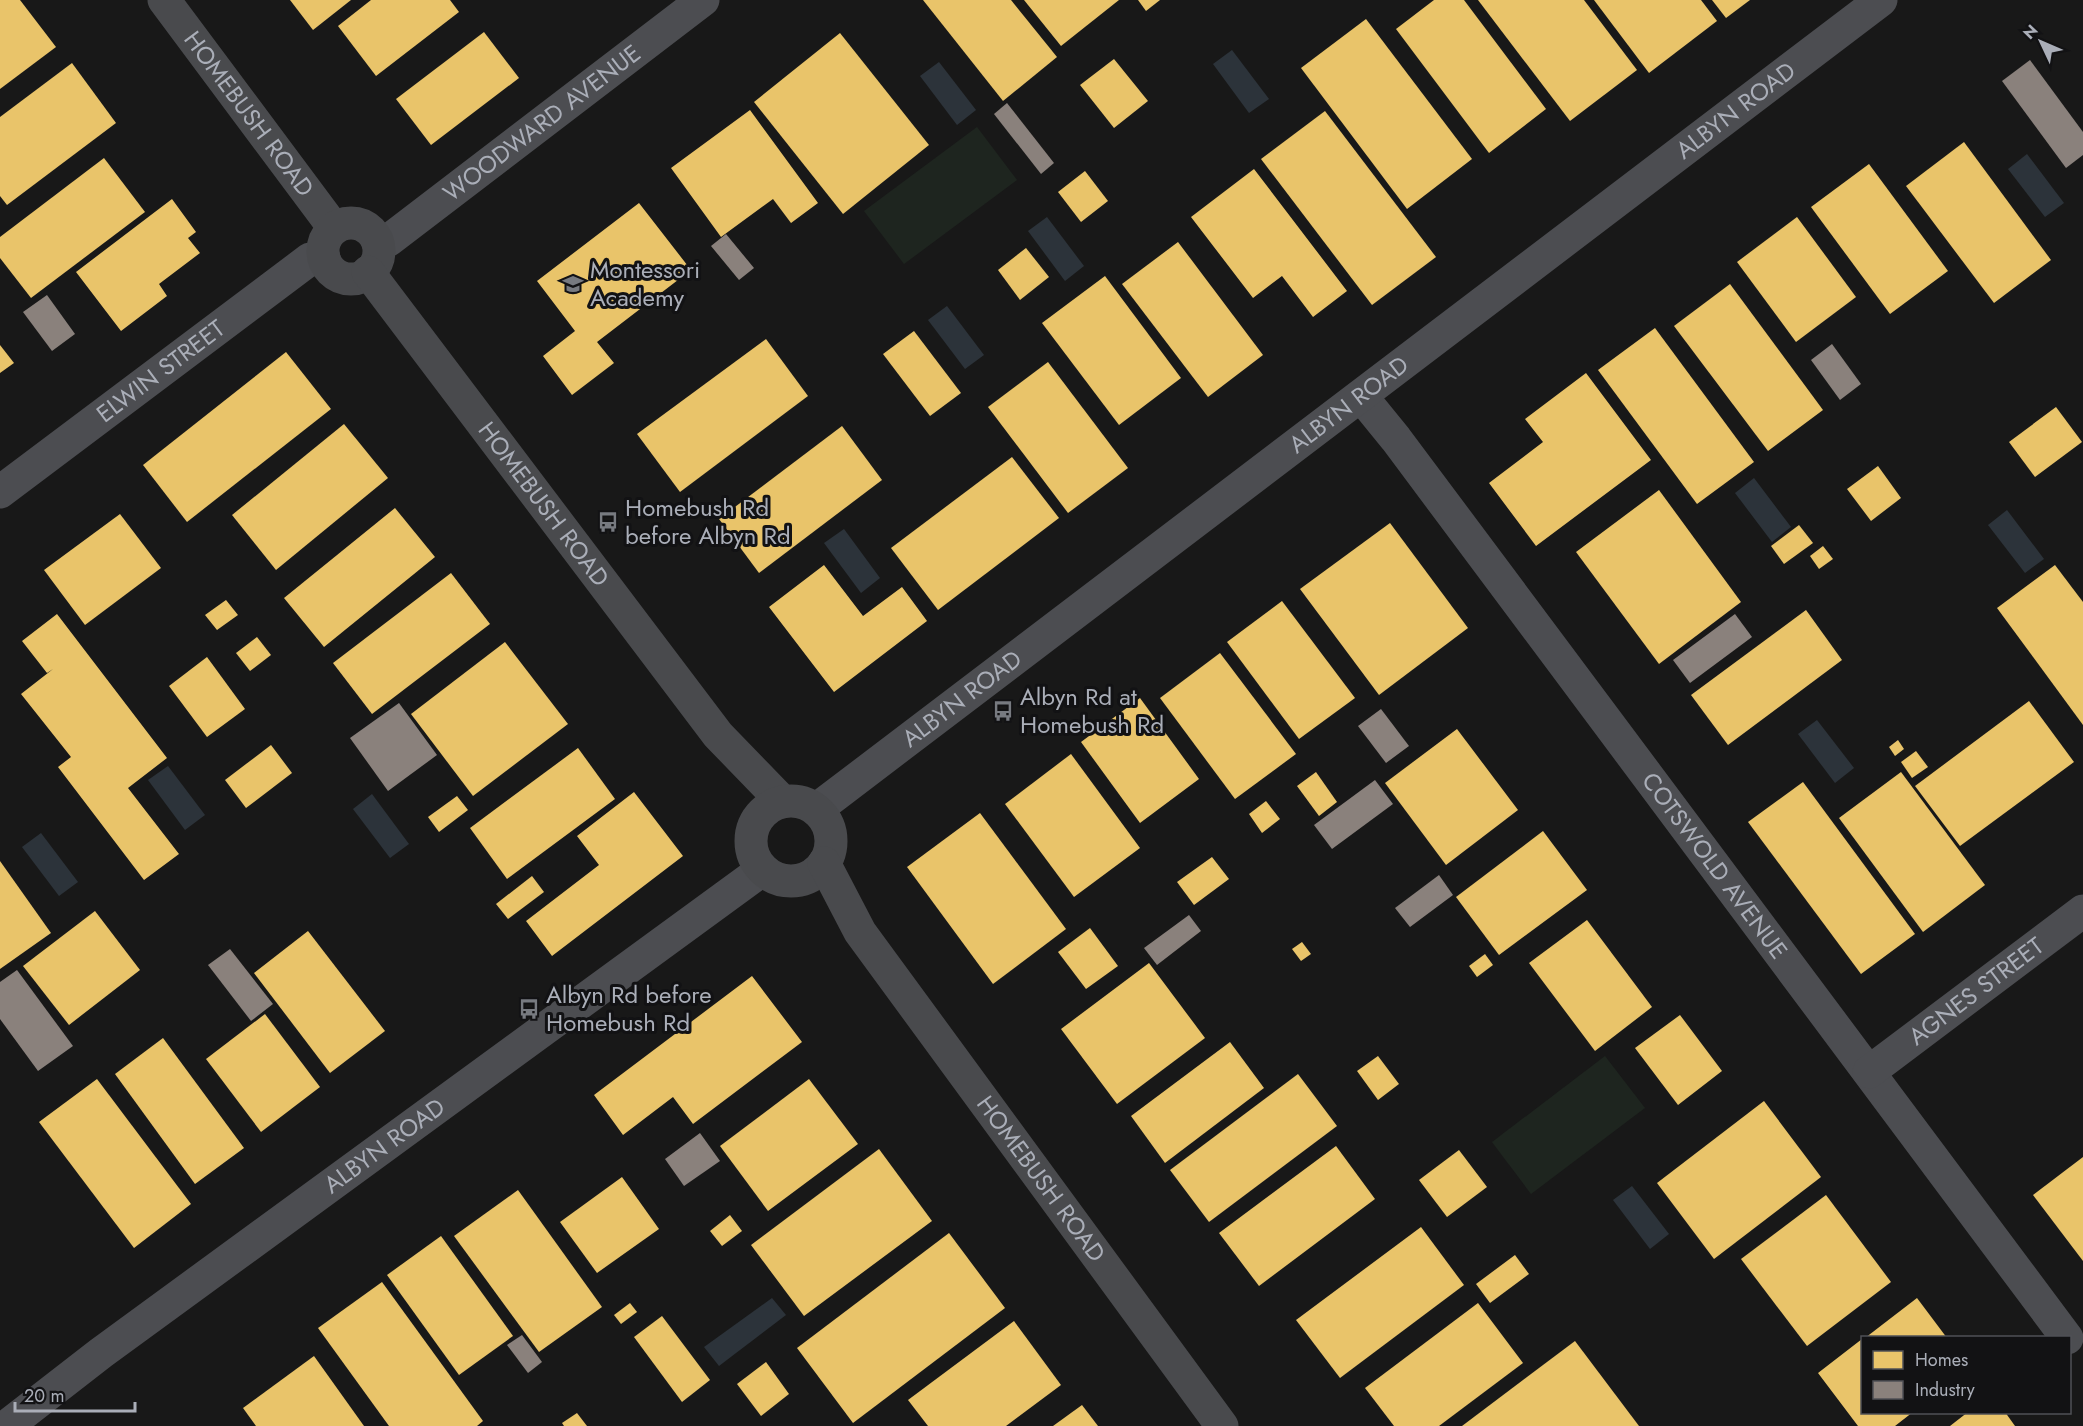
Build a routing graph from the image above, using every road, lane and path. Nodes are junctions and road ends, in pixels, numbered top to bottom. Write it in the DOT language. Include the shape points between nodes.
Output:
graph roads {
  1 [pos="164,0"];
  2 [pos="703,0"];
  3 [pos="1881,0"];
  4 [pos="329,243"];
  5 [pos="373,258"];
  6 [pos="1361,396"];
  7 [pos="0,492"];
  8 [pos="770,809"];
  9 [pos="817,809"];
  10 [pos="762,870"];
  11 [pos="814,871"];
  12 [pos="2083,911"];
  13 [pos="1869,1072"];
  14 [pos="2066,1336"];
  15 [pos="2071,1343"];
  16 [pos="2083,1359"];
  17 [pos="7,1426"];
  18 [pos="1222,1426"];
  1 -- 4 [label="main road, HOMEBUSH ROAD"];
  2 -- 5 [label="street, WOODWARD AVENUE" via="389,240"];
  3 -- 6 [label="street, ALBYN ROAD"];
  4 -- 5 [label="main road, HOMEBUSH ROAD" via="343,224 357,223 370,230"];
  4 -- 5 [label="main road, HOMEBUSH ROAD" via="332,272 342,278 358,278"];
  4 -- 7 [label="street, ELWIN STREET"];
  5 -- 8 [label="main road, HOMEBUSH ROAD"];
  6 -- 9 [label="street, ALBYN ROAD"];
  6 -- 13 [label="street, COTSWOLD AVENUE"];
  8 -- 9 [label="main road" via="800,801"];
  8 -- 10 [label="main road" via="751,831 751,848"];
  9 -- 11 [label="main road" via="831,835 829,855"];
  10 -- 11 [label="main road" via="786,881"];
  10 -- 17 [label="street, ALBYN ROAD" via="101,1353"];
  11 -- 18 [label="main road, HOMEBUSH ROAD"];
  12 -- 13 [label="street, AGNES STREET"];
  13 -- 14 [label="street, COTSWOLD AVENUE"];
  15 -- 16 [label="street, COTSWOLD AVENUE"];
}
